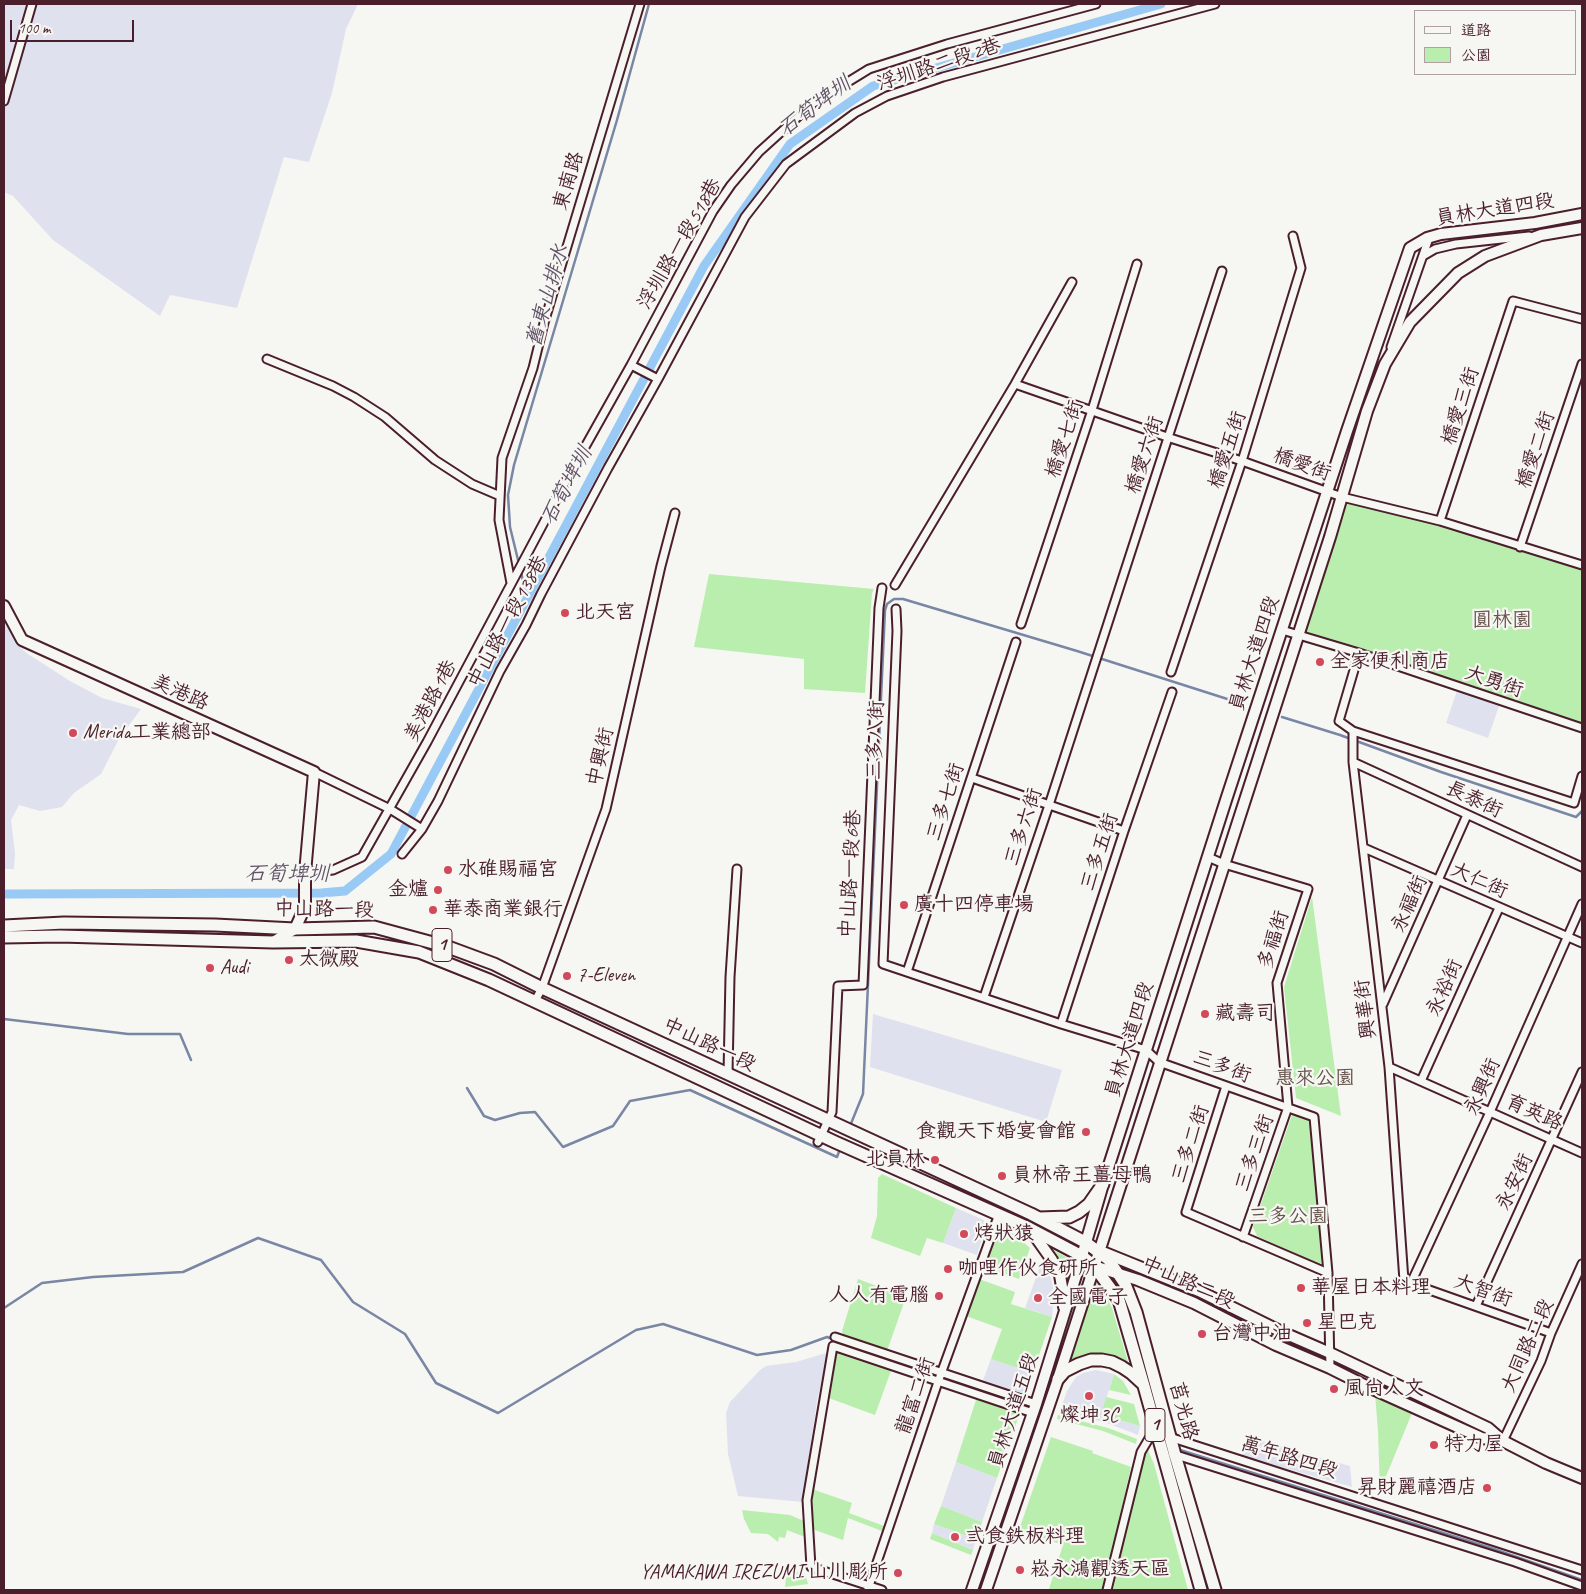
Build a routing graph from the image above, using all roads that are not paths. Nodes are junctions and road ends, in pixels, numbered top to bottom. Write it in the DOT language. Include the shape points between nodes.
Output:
graph roads {
  1 [pos="32,4"];
  2 [pos="640,4"];
  3 [pos="1096,4"];
  4 [pos="1215,4"];
  5 [pos="4,101"];
  6 [pos="1582,214"];
  7 [pos="1582,228"];
  8 [pos="1541,235"];
  9 [pos="1292,236"];
  10 [pos="1428,238"];
  11 [pos="1423,256"];
  12 [pos="1137,264"];
  13 [pos="1222,271"];
  14 [pos="1072,282"];
  15 [pos="1582,320"];
  16 [pos="267,359"];
  17 [pos="1385,364"];
  18 [pos="1582,364"];
  19 [pos="630,365"];
  20 [pos="658,379"];
  21 [pos="1015,384"];
  22 [pos="1092,410"];
  23 [pos="1167,437"];
  24 [pos="1242,461"];
  25 [pos="1328,491"];
  26 [pos="500,496"];
  27 [pos="1342,497"];
  28 [pos="675,513"];
  29 [pos="1440,522"];
  30 [pos="1520,547"];
  31 [pos="1582,565"];
  32 [pos="518,572"];
  33 [pos="512,583"];
  34 [pos="895,585"];
  35 [pos="882,588"];
  36 [pos="4,606"];
  37 [pos="896,609"];
  38 [pos="1021,624"];
  39 [pos="1282,630"];
  40 [pos="1298,636"];
  41 [pos="1016,642"];
  42 [pos="1359,654"];
  43 [pos="1094,667"];
  44 [pos="1171,672"];
  45 [pos="1172,692"];
  46 [pos="1582,728"];
  47 [pos="1353,732"];
  48 [pos="1353,762"];
  49 [pos="314,772"];
  50 [pos="1582,776"];
  51 [pos="972,778"];
  52 [pos="1048,805"];
  53 [pos="390,809"];
  54 [pos="1467,815"];
  55 [pos="422,829"];
  56 [pos="1124,831"];
  57 [pos="1364,848"];
  58 [pos="402,854"];
  59 [pos="1208,857"];
  60 [pos="1224,864"];
  61 [pos="1582,867"];
  62 [pos="736,869"];
  63 [pos="305,878"];
  64 [pos="1438,881"];
  65 [pos="1582,904"];
  66 [pos="1499,908"];
  67 [pos="4,926"];
  68 [pos="295,929"];
  69 [pos="4,937"];
  70 [pos="1568,937"];
  71 [pos="274,942"];
  72 [pos="1582,943"];
  73 [pos="883,964"];
  74 [pos="907,972"];
  75 [pos="1395,976"];
  76 [pos="1379,977"];
  77 [pos="542,988"];
  78 [pos="984,997"];
  79 [pos="534,1001"];
  80 [pos="1382,1006"];
  81 [pos="1061,1024"];
  82 [pos="1146,1050"];
  83 [pos="1159,1062"];
  84 [pos="1390,1067"];
  85 [pos="1582,1072"];
  86 [pos="728,1074"];
  87 [pos="1421,1081"];
  88 [pos="1226,1086"];
  89 [pos="1288,1107"];
  90 [pos="1490,1112"];
  91 [pos="828,1120"];
  92 [pos="820,1139"];
  93 [pos="867,1139"];
  94 [pos="1553,1140"];
  95 [pos="860,1153"];
  96 [pos="1582,1153"];
  97 [pos="1103,1184"];
  98 [pos="999,1214"];
  99 [pos="1037,1218"];
  100 [pos="1029,1228"];
  101 [pos="1243,1237"];
  102 [pos="1085,1242"];
  103 [pos="1098,1250"];
  104 [pos="1082,1256"];
  105 [pos="1582,1264"];
  106 [pos="1094,1266"];
  107 [pos="1118,1273"];
  108 [pos="1328,1273"];
  109 [pos="1407,1282"];
  110 [pos="1476,1306"];
  111 [pos="1060,1328"];
  112 [pos="1551,1333"];
  113 [pos="835,1337"];
  114 [pos="1330,1353"];
  115 [pos="1330,1368"];
  116 [pos="941,1373"];
  117 [pos="1058,1379"];
  118 [pos="938,1382"];
  119 [pos="1144,1386"];
  120 [pos="1035,1408"];
  121 [pos="1157,1433"];
  122 [pos="1171,1438"];
  123 [pos="1504,1441"];
  124 [pos="1163,1451"];
  125 [pos="1175,1455"];
  126 [pos="1582,1478"];
  127 [pos="1582,1570"];
  128 [pos="1582,1586"];
  129 [pos="869,1588"];
  130 [pos="882,1590"];
  131 [pos="972,1590"];
  132 [pos="986,1590"];
  133 [pos="1108,1590"];
  134 [pos="1201,1590"];
  135 [pos="1216,1590"];
  1 -- 5 [label="street"];
  2 -- 26 [label="street, 東南路" via="533,368 502,458"];
  3 -- 19 [label="street, 浮圳路一段518巷" via="869,69 812,104 759,152 731,185 708,219"];
  4 -- 20 [label="street, 浮圳路二段2巷" via="943,77 887,96 855,112 786,164 745,217"];
  6 -- 10 [label="main road, 員林大道四段"];
  7 -- 8 [label="main road, 員林大道四段"];
  8 -- 11 [label="street" via="1456,244"];
  8 -- 17 [label="main road, 員林大道四段" via="1485,256 1458,272 1410,322"];
  9 -- 24 [label="street, 橋愛五街" via="1301,268"];
  10 -- 11 [label="street"];
  10 -- 25 [label="main road, 員林大道四段" via="1410,248"];
  11 -- 17 [label="street"];
  12 -- 22 [label="street, 橋愛七街"];
  13 -- 23 [label="street, 橋愛六街"];
  14 -- 21 [label="street"];
  15 -- 29 [label="street, 橋愛三街" via="1513,301"];
  16 -- 26 [label="street" via="354,397 385,417 435,460 472,484"];
  17 -- 27 [label="main road, 員林大道四段" via="1367,411"];
  18 -- 30 [label="street, 橋愛二街"];
  19 -- 20 [label="street"];
  19 -- 32 [label="street, 浮圳路一段518巷"];
  20 -- 55 [label="street, 中山路一段138巷" via="500,671"];
  21 -- 22 [label="street, 橋愛街"];
  21 -- 34 [label="street"];
  22 -- 23 [label="street, 橋愛街"];
  22 -- 38 [label="street, 橋愛七街"];
  23 -- 24 [label="street, 橋愛街"];
  23 -- 43 [label="street, 橋愛六街"];
  24 -- 25 [label="street, 橋愛街"];
  24 -- 44 [label="street, 橋愛五街"];
  25 -- 27 [label="street, 橋愛街"];
  25 -- 39 [label="main road, 員林大道四段"];
  26 -- 33 [label="street" via="499,520"];
  27 -- 29 [label="street, 橋愛街"];
  27 -- 40 [label="main road, 員林大道四段"];
  28 -- 77 [label="street, 中興街" via="606,809"];
  29 -- 30 [label="street, 橋愛街"];
  30 -- 31 [label="street, 橋愛街"];
  32 -- 33 [label="street, 美港路1巷"];
  33 -- 53 [label="street, 美港路1巷"];
  35 -- 91 [label="street, 中山路一段6巷" via="863,986 838,986 832,1112"];
  36 -- 49 [label="main road, 美港路" via="22,640"];
  37 -- 73 [label="street, 三多八街"];
  39 -- 40 [label="street, 大勇街"];
  39 -- 59 [label="main road, 員林大道四段"];
  40 -- 42 [label="street, 大勇街"];
  40 -- 60 [label="main road, 員林大道四段"];
  41 -- 51 [label="street, 三多七街"];
  42 -- 46 [label="street, 大勇街"];
  42 -- 47 [label="street" via="1340,721"];
  43 -- 52 [label="street, 三多六街"];
  45 -- 56 [label="street, 三多五街"];
  47 -- 48 [label="street, 興華街"];
  47 -- 50 [label="street" via="1574,803"];
  48 -- 54 [label="street, 長泰街"];
  48 -- 57 [label="street, 興華街"];
  49 -- 53 [label="street"];
  49 -- 63 [label="main road"];
  51 -- 52 [label="street"];
  51 -- 74 [label="street, 三多七街"];
  52 -- 56 [label="street"];
  52 -- 78 [label="street, 三多六街"];
  53 -- 55 [label="street"];
  53 -- 63 [label="street, 美港路1巷" via="362,857"];
  54 -- 61 [label="street, 長泰街"];
  54 -- 64 [label="street, 永福街"];
  55 -- 58 [label="street, 中山路一段138巷"];
  56 -- 81 [label="street, 三多五街"];
  57 -- 64 [label="street, 大仁街"];
  57 -- 76 [label="street, 興華街"];
  59 -- 60 [label="street, 多福街"];
  59 -- 82 [label="main road, 員林大道四段"];
  60 -- 83 [label="main road, 員林大道四段"];
  60 -- 89 [label="street, 多福街" via="1308,889 1277,983"];
  62 -- 86 [label="street"];
  63 -- 68 [label="main road" via="305,907"];
  64 -- 66 [label="street, 大仁街"];
  64 -- 75 [label="street, 永福街"];
  65 -- 70 [label="street, 永興街"];
  66 -- 70 [label="street, 大仁街"];
  66 -- 87 [label="street, 永裕街"];
  67 -- 68 [label="main road, 中山路一段 / 1" via="215,925"];
  68 -- 71 [label="main road"];
  68 -- 77 [label="main road, 中山路一段 / 1" via="374,927 448,946"];
  69 -- 71 [label="main road, 中山路一段 / 1"];
  70 -- 72 [label="street, 大仁街"];
  70 -- 90 [label="street, 永興街"];
  71 -- 79 [label="main road, 中山路一段 / 1" via="356,941 419,952"];
  73 -- 74 [label="street, 三多街"];
  74 -- 78 [label="street, 三多街"];
  75 -- 76 [label="street"];
  75 -- 80 [label="street, 永福街"];
  76 -- 80 [label="street, 興華街"];
  77 -- 79 [label="street, 中興街"];
  77 -- 86 [label="main road, 中山路一段 / 1"];
  78 -- 81 [label="street, 三多街"];
  79 -- 92 [label="main road, 中山路一段 / 1"];
  80 -- 84 [label="street, 興華街"];
  81 -- 82 [label="street, 三多街"];
  82 -- 83 [label="street, 三多街"];
  82 -- 97 [label="main road, 員林大道四段"];
  83 -- 88 [label="street, 三多街"];
  83 -- 103 [label="main road, 員林大道四段"];
  84 -- 87 [label="street, 育英路"];
  84 -- 109 [label="street, 興華街"];
  85 -- 94 [label="street, 永安街"];
  86 -- 91 [label="main road, 中山路一段 / 1"];
  87 -- 90 [label="street, 育英路"];
  88 -- 89 [label="street, 三多街"];
  88 -- 101 [label="street, 三多二街" via="1186,1212"];
  89 -- 101 [label="street, 三多三街"];
  89 -- 108 [label="street, 三多街" via="1314,1117"];
  90 -- 94 [label="street, 育英路"];
  90 -- 109 [label="street, 永興街"];
  91 -- 92 [label="street, 中山路一段6巷"];
  91 -- 93 [label="main road, 中山路一段 / 1"];
  92 -- 95 [label="main road, 中山路一段 / 1"];
  93 -- 99 [label="main road, 中山路二段 / 1"];
  94 -- 96 [label="street, 育英路"];
  94 -- 110 [label="street, 永安街"];
  95 -- 98 [label="main road, 中山路二段 / 1"];
  97 -- 99 [label="main road" via="1079,1212 1068,1217"];
  97 -- 102 [label="main road, 員林大道四段"];
  98 -- 100 [label="main road, 中山路二段 / 1"];
  98 -- 116 [label="street, 龍富二街"];
  99 -- 102 [label="main road, 中山路二段 / 1"];
  100 -- 104 [label="main road, 中山路二段 / 1"];
  100 -- 111 [label="main road" via="1060,1275 1064,1300"];
  101 -- 108 [label="street"];
  102 -- 103 [label="main road, 中山路二段 / 1"];
  102 -- 104 [label="main road, 員林大道五段"];
  103 -- 106 [label="main road, 員林大道四段"];
  103 -- 107 [label="main road, 莒光路 / 1"];
  103 -- 114 [label="main road, 中山路二段" via="1199,1292"];
  104 -- 106 [label="main road, 中山路二段 / 1"];
  104 -- 111 [label="main road, 員林大道五段"];
  105 -- 112 [label="street, 大同路二段"];
  106 -- 107 [label="main road, 中山路二段 / 1"];
  106 -- 117 [label="main road, 員林大道五段"];
  106 -- 119 [label="main road, 莒光路 / 1" via="1119,1300"];
  107 -- 115 [label="main road, 中山路二段" via="1194,1303"];
  107 -- 122 [label="main road, 莒光路 / 1" via="1136,1312"];
  108 -- 114 [label="street, 三多街"];
  109 -- 110 [label="street, 大智街"];
  110 -- 112 [label="street, 大智街"];
  111 -- 120 [label="main road, 員林大道五段"];
  112 -- 123 [label="street, 大同路二段"];
  113 -- 116 [label="street"];
  114 -- 115 [label="street, 三多街"];
  114 -- 123 [label="main road, 中山路二段" via="1488,1428"];
  115 -- 123 [label="main road, 中山路二段" via="1482,1438"];
  116 -- 118 [label="street, 龍富二街"];
  116 -- 120 [label="street"];
  117 -- 119 [label="main road" via="1079,1364 1102,1360 1126,1370"];
  117 -- 132 [label="main road, 員林大道五段"];
  118 -- 120 [label="street"];
  118 -- 129 [label="street, 龍富二街"];
  118 -- 129 [label="street" via="832,1346 807,1500 811,1567"];
  119 -- 121 [label="main road, 莒光路 / 1"];
  120 -- 131 [label="main road, 員林大道五段"];
  121 -- 122 [label="street, 萬年路四段"];
  121 -- 124 [label="main road, 莒光路 / 1"];
  121 -- 133 [label="street" via="1151,1435 1141,1452"];
  122 -- 125 [label="main road, 莒光路 / 1"];
  122 -- 127 [label="street, 萬年路四段"];
  123 -- 126 [label="main road, 中山路二段"];
  124 -- 125 [label="street, 萬年路四段"];
  124 -- 134 [label="main road, 莒光路 / 1"];
  125 -- 128 [label="street, 萬年路四段"];
  125 -- 135 [label="main road, 莒光路 / 1"];
  129 -- 130 [label="street"];
}
